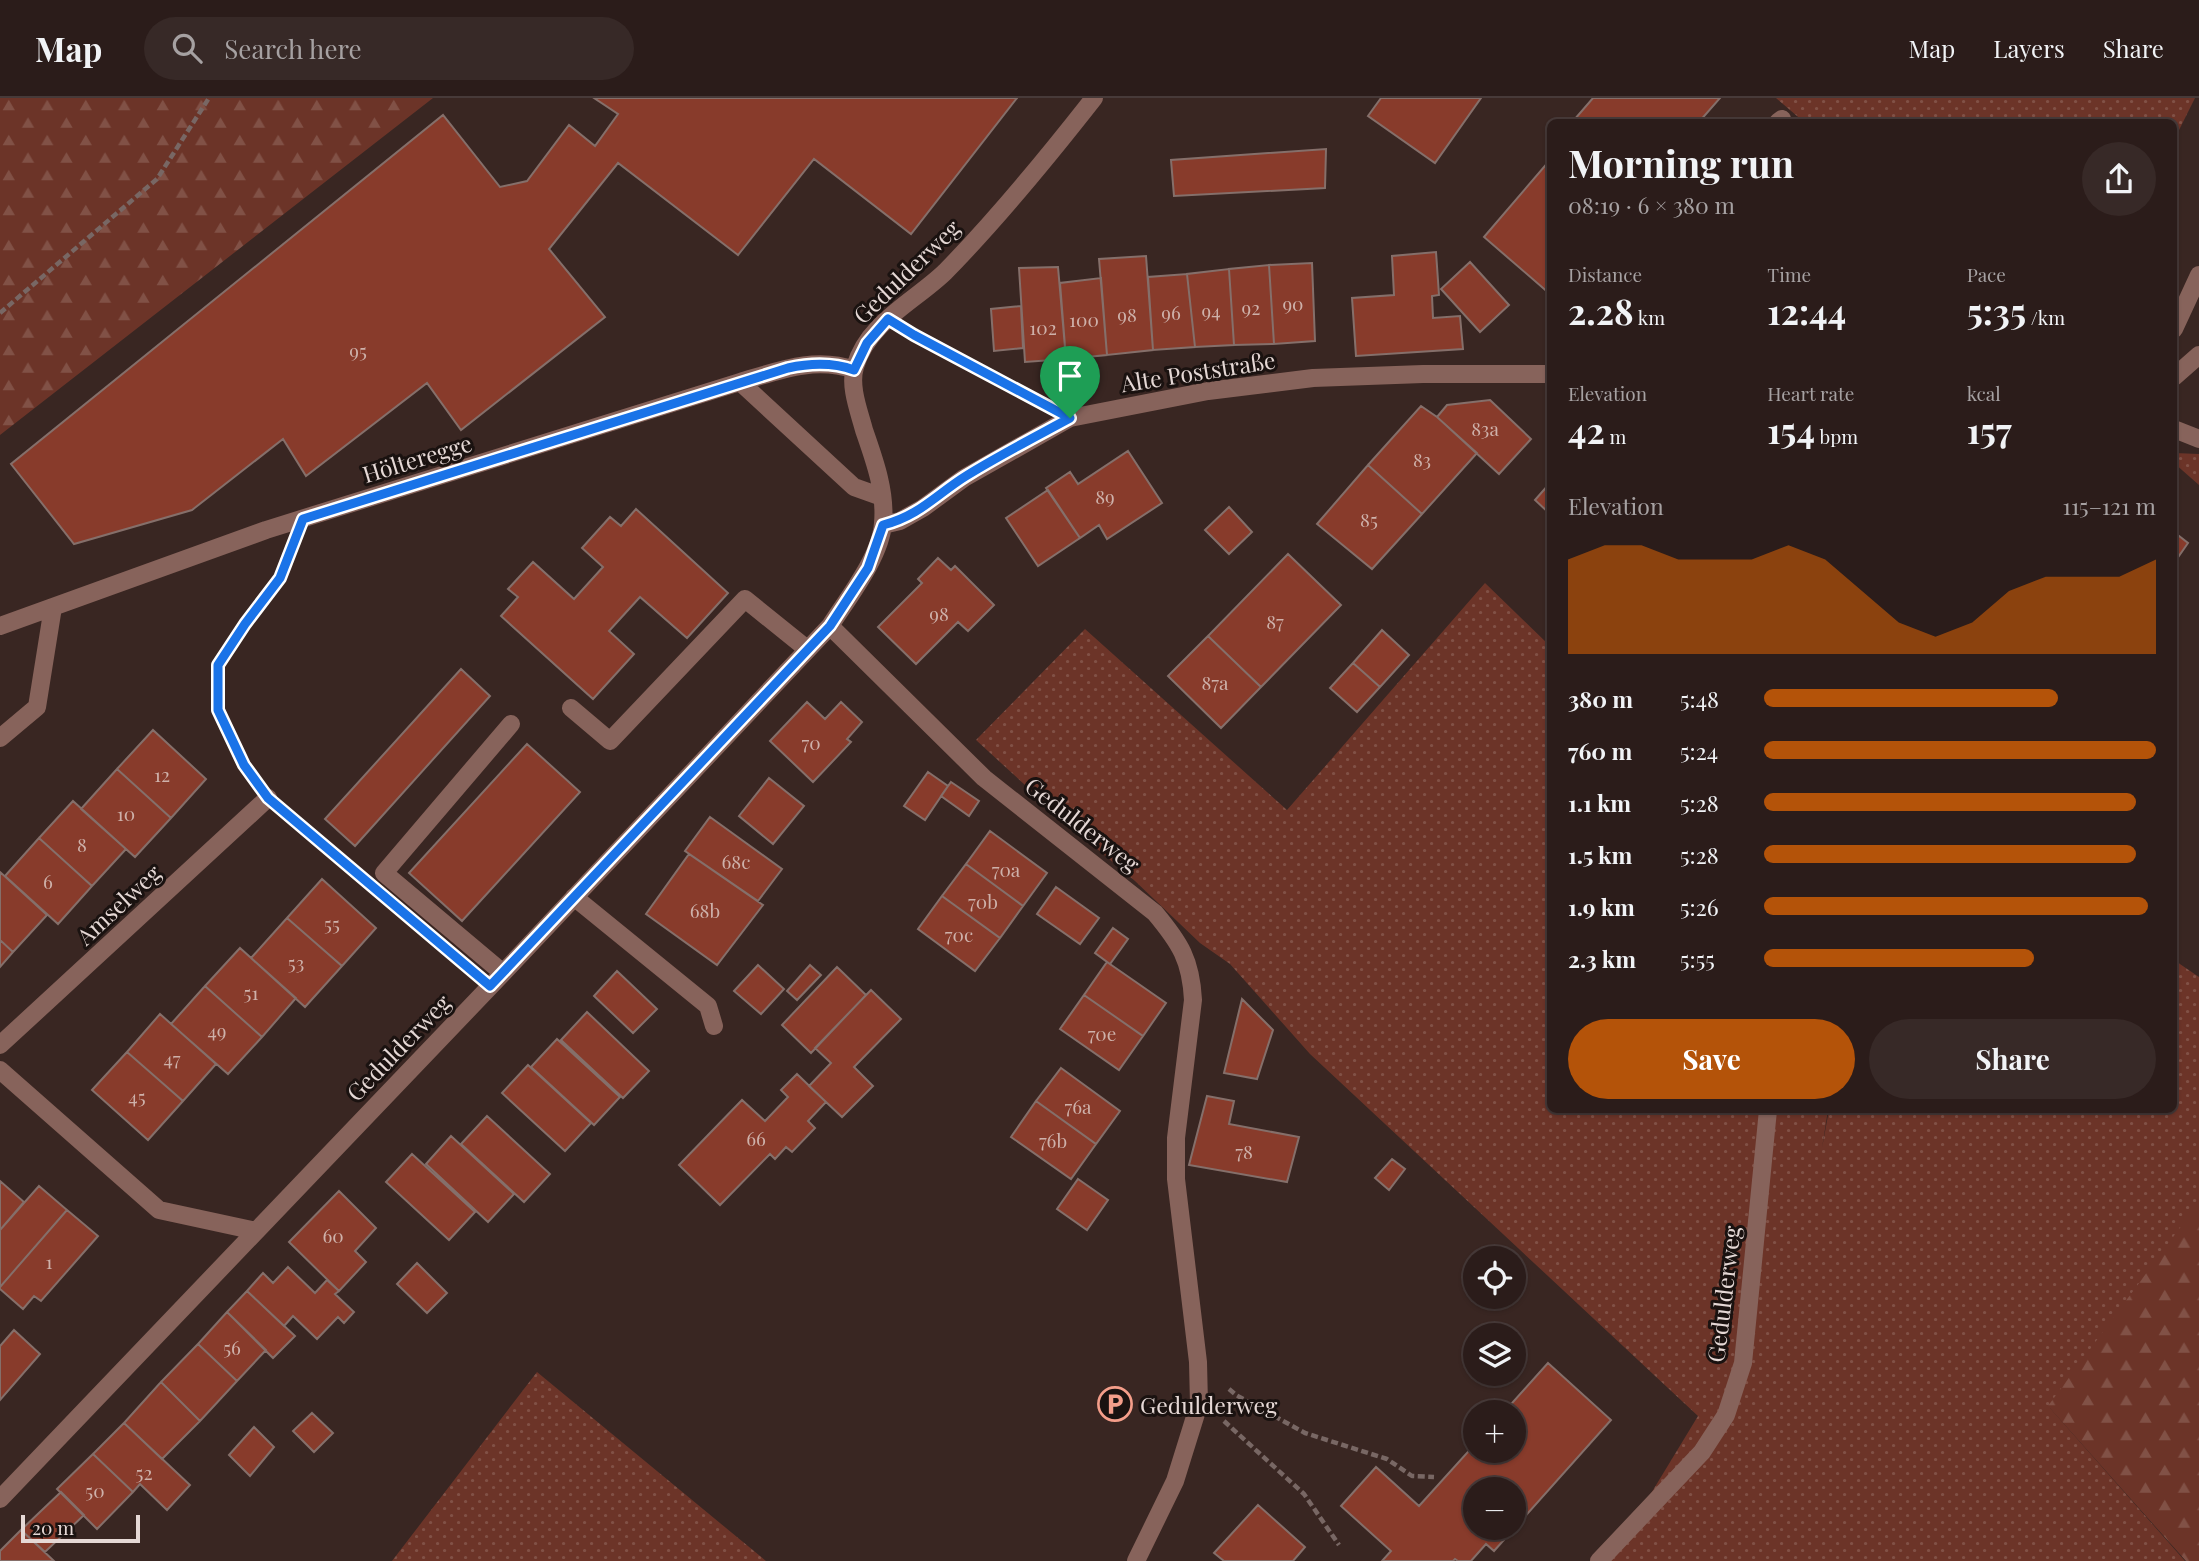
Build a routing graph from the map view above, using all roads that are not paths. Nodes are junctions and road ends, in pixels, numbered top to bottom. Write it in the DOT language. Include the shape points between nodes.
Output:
graph roads {
  1 [pos="1094,98"];
  2 [pos="2199,275"];
  3 [pos="2177,323"];
  4 [pos="2199,355"];
  5 [pos="854,370"];
  6 [pos="1547,374"];
  7 [pos="2177,374"];
  8 [pos="740,382"];
  9 [pos="2177,430"];
  10 [pos="2199,439"];
  11 [pos="882,497"];
  12 [pos="883,525"];
  13 [pos="53,607"];
  14 [pos="0,626"];
  15 [pos="830,626"];
  16 [pos="807,649"];
  17 [pos="571,708"];
  18 [pos="511,724"];
  19 [pos="0,738"];
  20 [pos="268,798"];
  21 [pos="574,897"];
  22 [pos="503,973"];
  23 [pos="714,1026"];
  24 [pos="0,1045"];
  25 [pos="0,1070"];
  26 [pos="1768,1113"];
  27 [pos="256,1231"];
  28 [pos="0,1499"];
  29 [pos="1136,1561"];
  30 [pos="1599,1561"];
  1 -- 5 [label="street, Gedulderweg" via="1031,178 943,273 888,319 867,343"];
  2 -- 3 [label="street"];
  4 -- 7 [label="street"];
  5 -- 8 [label="street, Hölteregge" via="805,364"];
  5 -- 11 [label="street, Gedulderweg" via="858,410"];
  6 -- 12 [label="street, Alte Poststraße" via="1313,378 1209,391 1070,418 964,478 923,509"];
  8 -- 11 [label="street" via="855,487"];
  8 -- 13 [label="street, Hölteregge" via="303,519"];
  9 -- 10 [label="street"];
  11 -- 12 [label="street, Gedulderweg"];
  12 -- 15 [label="street, Gedulderweg" via="868,568"];
  13 -- 14 [label="street, Hölteregge"];
  13 -- 19 [label="street" via="37,707"];
  15 -- 16 [label="street, Gedulderweg"];
  15 -- 29 [label="street, Gedulderweg" via="984,778 1155,913 1186,957 1193,1000 1175,1138 1176,1179 1199,1404 1175,1481"];
  16 -- 17 [label="street" via="745,599 610,741"];
  16 -- 21 [label="street, Gedulderweg"];
  18 -- 22 [label="street" via="384,873"];
  20 -- 24 [label="street, Amselweg"];
  21 -- 22 [label="street, Gedulderweg"];
  21 -- 23 [label="street" via="708,1006"];
  22 -- 27 [label="street, Gedulderweg"];
  25 -- 27 [label="street" via="159,1210"];
  26 -- 30 [label="street, Gedulderweg" via="1743,1363 1726,1415 1702,1452"];
  27 -- 28 [label="street, Gedulderweg"];
}
